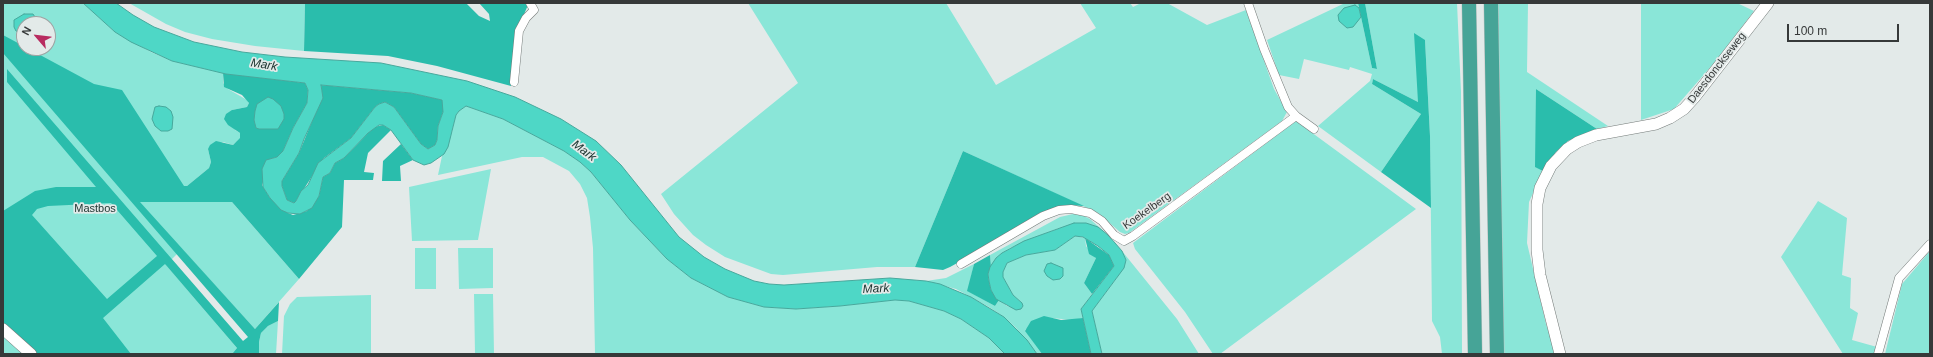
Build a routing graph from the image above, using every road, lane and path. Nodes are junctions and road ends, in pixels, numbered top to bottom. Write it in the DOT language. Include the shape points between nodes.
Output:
graph roads {
  1 [pos="530,3"];
  2 [pos="1248,3"];
  3 [pos="1469,3"];
  4 [pos="1491,3"];
  5 [pos="1768,3"];
  6 [pos="514,82"];
  7 [pos="1296,116"];
  8 [pos="1314,129"];
  9 [pos="1930,244"];
  10 [pos="961,264"];
  11 [pos="3,329"];
  12 [pos="31,354"];
  13 [pos="1475,354"];
  14 [pos="1497,354"];
  15 [pos="1560,354"];
  16 [pos="1878,354"];
  1 -- 6 [label="street" via="534,10 519,31"];
  2 -- 7 [label="street" via="1278,85 1288,107"];
  3 -- 13 [label="highway"];
  4 -- 14 [label="highway"];
  5 -- 15 [label="street, Daesdonckseweg" via="1684,109 1656,124 1596,135 1578,142 1567,149 1551,166 1540,188 1537,204 1537,250 1540,275"];
  7 -- 8 [label="street"];
  7 -- 10 [label="street, Koekelberg" via="1124,241 1090,213 1071,209 1059,210 1043,216"];
  9 -- 16 [label="street" via="1899,278"];
  11 -- 12 [label="street"];
}
